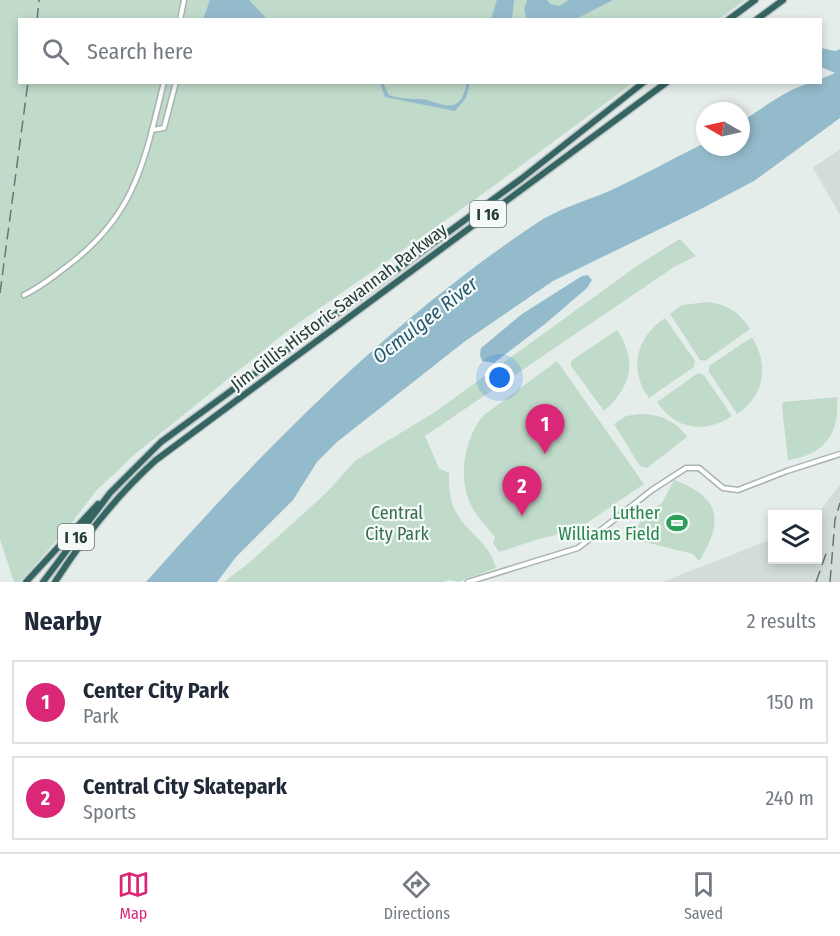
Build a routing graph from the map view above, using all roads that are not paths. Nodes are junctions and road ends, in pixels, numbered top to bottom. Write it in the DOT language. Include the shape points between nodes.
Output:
graph roads {
  1 [pos="184,0"];
  2 [pos="755,0"];
  3 [pos="783,0"];
  4 [pos="180,18"];
  5 [pos="731,18"];
  6 [pos="758,18"];
  7 [pos="164,84"];
  8 [pos="175,84"];
  9 [pos="641,84"];
  10 [pos="664,84"];
  11 [pos="152,130"];
  12 [pos="24,295"];
  13 [pos="840,454"];
  14 [pos="110,493"];
  15 [pos="26,582"];
  16 [pos="43,582"];
  17 [pos="55,582"];
  18 [pos="468,582"];
  1 -- 4 [label="street"];
  2 -- 5 [label="highway"];
  3 -- 6 [label="highway"];
  7 -- 11 [label="street"];
  8 -- 11 [label="street" via="164,128"];
  9 -- 14 [label="highway, Jim Gillis Historic Savannah Parkway / I 16" via="503,193 161,442"];
  10 -- 17 [label="highway, Jim Gillis Historic Savannah Parkway / I 16" via="156,460 108,508"];
  11 -- 12 [label="street" via="137,181 107,231 85,253"];
  13 -- 18 [label="street" via="738,490 723,488 699,468 686,468 578,548"];
  14 -- 15 [label="highway"];
  14 -- 16 [label="highway, Jim Gillis Historic Savannah Parkway / I 16"];
}
